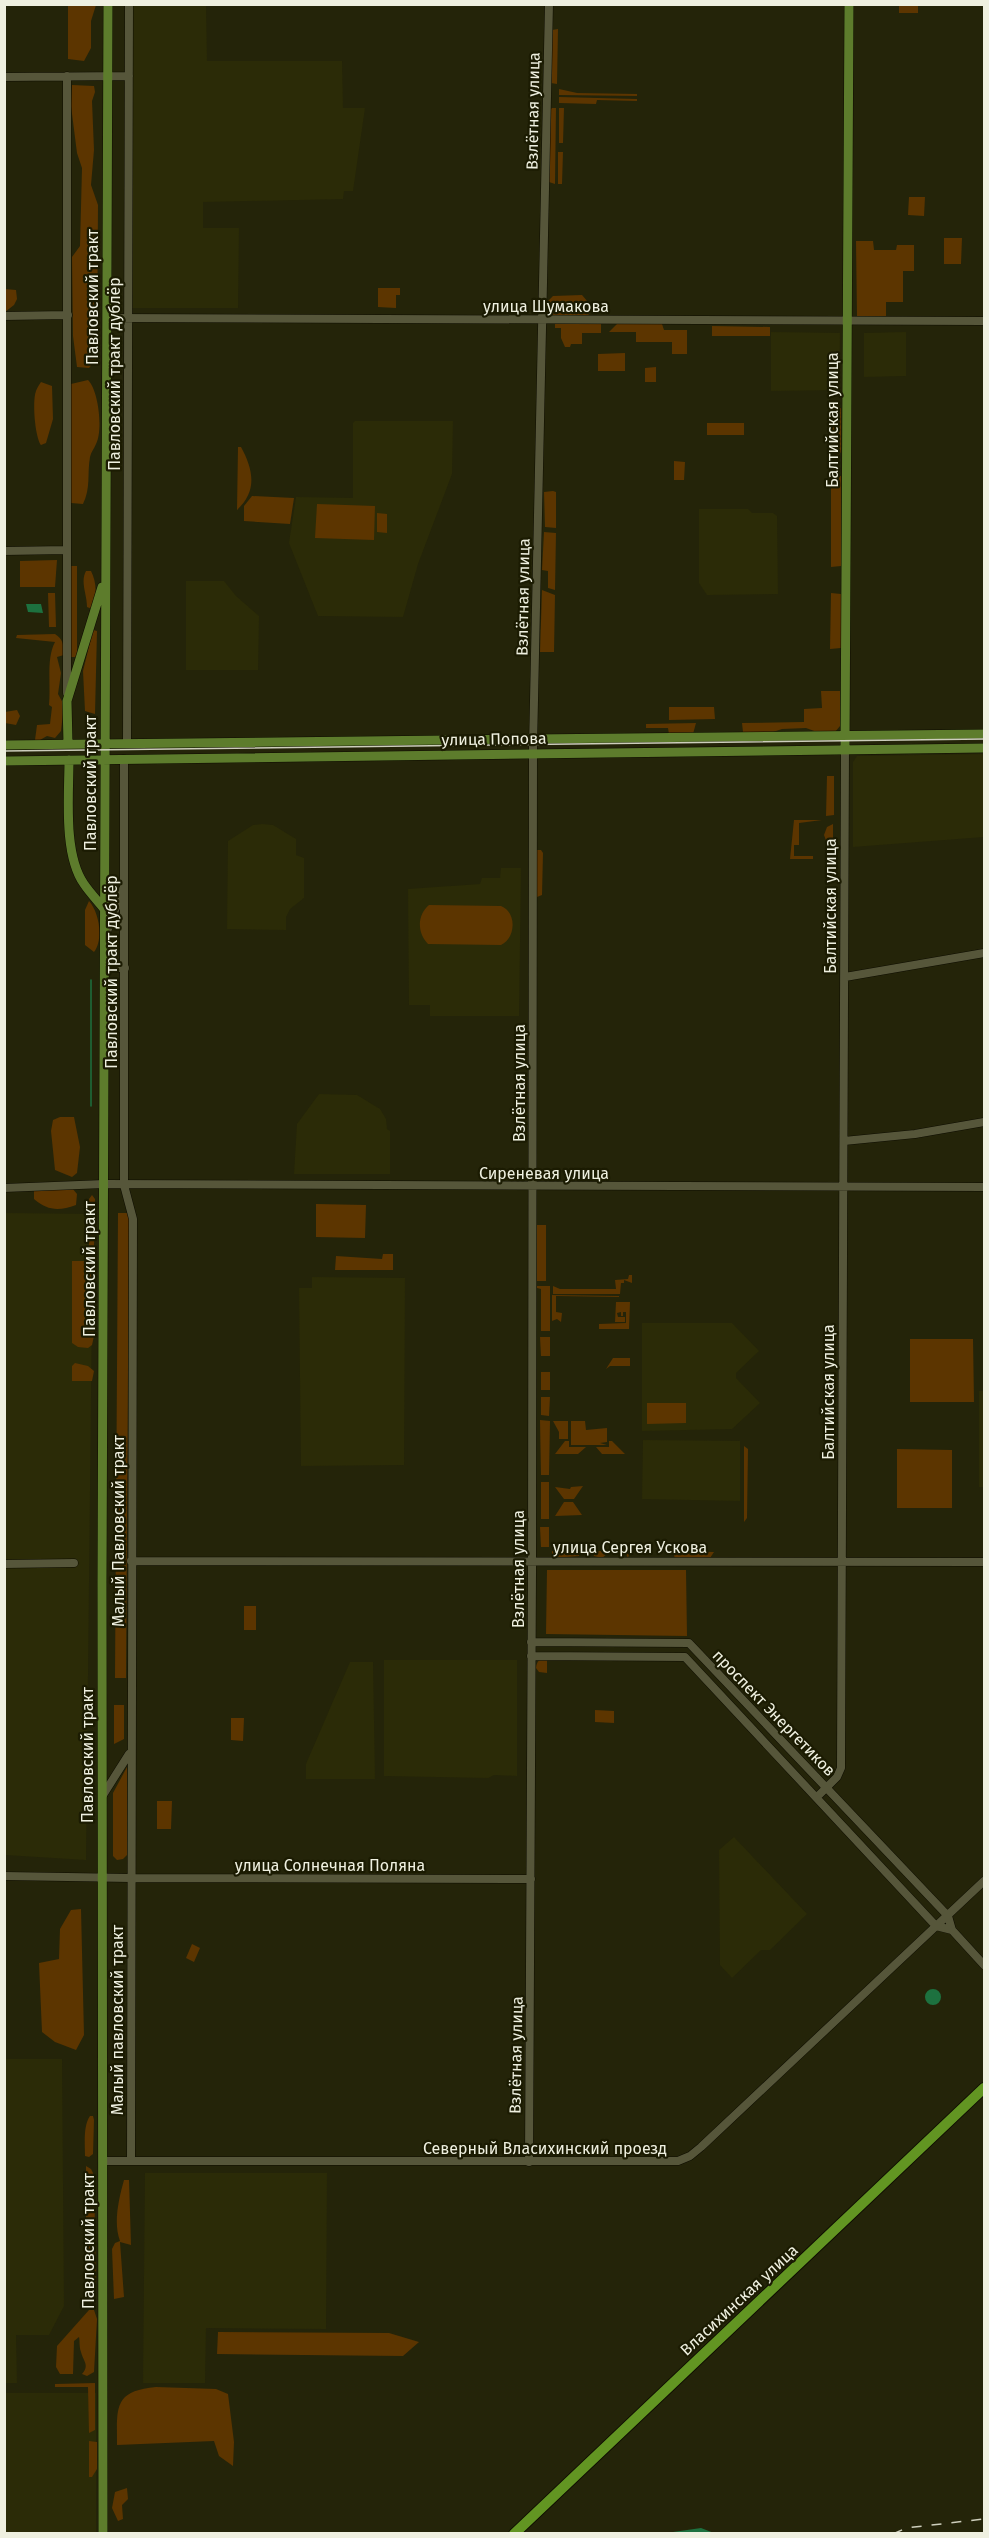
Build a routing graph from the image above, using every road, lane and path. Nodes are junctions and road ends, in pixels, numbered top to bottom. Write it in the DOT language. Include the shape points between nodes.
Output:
graph roads {
  1 [pos="108,4"];
  2 [pos="129,4"];
  3 [pos="549,4"];
  4 [pos="849,4"];
  5 [pos="4,76"];
  6 [pos="68,76"];
  7 [pos="108,76"];
  8 [pos="129,76"];
  9 [pos="68,315"];
  10 [pos="4,316"];
  11 [pos="107,318"];
  12 [pos="127,318"];
  13 [pos="543,320"];
  14 [pos="848,321"];
  15 [pos="984,321"];
  16 [pos="67,550"];
  17 [pos="4,551"];
  18 [pos="106,564"];
  19 [pos="67,701"];
  20 [pos="846,734"];
  21 [pos="890,734"];
  22 [pos="984,734"];
  23 [pos="533,738"];
  24 [pos="286,741"];
  25 [pos="127,743"];
  26 [pos="68,744"];
  27 [pos="105,744"];
  28 [pos="4,745"];
  29 [pos="984,748"];
  30 [pos="891,749"];
  31 [pos="845,750"];
  32 [pos="532,754"];
  33 [pos="286,757"];
  34 [pos="106,759"];
  35 [pos="124,759"];
  36 [pos="69,760"];
  37 [pos="4,761"];
  38 [pos="125,882"];
  39 [pos="105,909"];
  40 [pos="105,936"];
  41 [pos="984,954"];
  42 [pos="105,968"];
  43 [pos="125,968"];
  44 [pos="845,977"];
  45 [pos="984,1122"];
  46 [pos="844,1141"];
  47 [pos="104,1184"];
  48 [pos="124,1185"];
  49 [pos="533,1187"];
  50 [pos="843,1187"];
  51 [pos="984,1187"];
  52 [pos="4,1188"];
  53 [pos="532,1560"];
  54 [pos="132,1561"];
  55 [pos="842,1562"];
  56 [pos="984,1562"];
  57 [pos="74,1563"];
  58 [pos="4,1564"];
  59 [pos="531,1642"];
  60 [pos="602,1643"];
  61 [pos="531,1656"];
  62 [pos="602,1656"];
  63 [pos="130,1752"];
  64 [pos="826,1788"];
  65 [pos="103,1795"];
  66 [pos="817,1797"];
  67 [pos="4,1876"];
  68 [pos="103,1878"];
  69 [pos="130,1878"];
  70 [pos="531,1879"];
  71 [pos="984,1881"];
  72 [pos="948,1916"];
  73 [pos="936,1926"];
  74 [pos="952,1930"];
  75 [pos="984,1965"];
  76 [pos="984,2088"];
  77 [pos="103,2161"];
  78 [pos="130,2161"];
  79 [pos="529,2162"];
  80 [pos="103,2534"];
  81 [pos="513,2534"];
  1 -- 7 [label="main road, Павловский тракт"];
  2 -- 8 [label="street, Павловский тракт дублёр"];
  3 -- 13 [label="street, Взлётная улица"];
  4 -- 14 [label="main road, Балтийская улица"];
  5 -- 6 [label="street"];
  6 -- 7 [label="street"];
  6 -- 9 [label="street"];
  7 -- 8 [label="street"];
  7 -- 11 [label="main road, Павловский тракт"];
  8 -- 12 [label="street, Павловский тракт дублёр"];
  9 -- 10 [label="street"];
  9 -- 16 [label="street"];
  11 -- 12 [label="street, улица Шумакова"];
  11 -- 18 [label="main road, Павловский тракт"];
  12 -- 13 [label="street, улица Шумакова"];
  12 -- 25 [label="street, Павловский тракт дублёр"];
  13 -- 14 [label="street, улица Шумакова"];
  13 -- 23 [label="street, Взлётная улица"];
  14 -- 15 [label="street, улица Шумакова"];
  14 -- 20 [label="main road, Балтийская улица"];
  16 -- 17 [label="street"];
  16 -- 19 [label="street"];
  18 -- 19 [label="main road" via="97,611"];
  18 -- 27 [label="main road, Павловский тракт"];
  19 -- 26 [label="main road"];
  20 -- 21 [label="main road, улица Попова"];
  20 -- 23 [label="main road, улица Попова"];
  20 -- 31 [label="main road, Балтийская улица"];
  21 -- 22 [label="main road, улица Попова"];
  21 -- 30 [label="main road"];
  23 -- 24 [label="main road, улица Попова"];
  23 -- 32 [label="street, Взлётная улица"];
  24 -- 25 [label="main road, улица Попова"];
  24 -- 33 [label="main road"];
  25 -- 27 [label="main road, улица Попова"];
  26 -- 27 [label="main road, улица Попова"];
  26 -- 28 [label="main road, улица Попова"];
  27 -- 34 [label="main road, Павловский тракт"];
  29 -- 30 [label="main road, улица Попова"];
  30 -- 31 [label="main road, улица Попова"];
  31 -- 32 [label="main road, улица Попова"];
  31 -- 44 [label="street, Балтийская улица"];
  32 -- 33 [label="main road, улица Попова"];
  32 -- 49 [label="street, Взлётная улица"];
  33 -- 35 [label="main road, улица Попова"];
  34 -- 35 [label="main road, улица Попова"];
  34 -- 36 [label="main road, улица Попова"];
  34 -- 39 [label="main road, Павловский тракт"];
  35 -- 38 [label="street, Павловский тракт дублёр"];
  36 -- 37 [label="main road, улица Попова"];
  36 -- 39 [label="main road" via="69,820 77,871"];
  38 -- 40 [label="street"];
  38 -- 43 [label="street, Павловский тракт дублёр"];
  39 -- 40 [label="main road, Павловский тракт"];
  40 -- 42 [label="main road, Павловский тракт"];
  41 -- 44 [label="street"];
  42 -- 43 [label="street"];
  42 -- 47 [label="main road, Павловский тракт"];
  43 -- 48 [label="street, Павловский тракт дублёр"];
  44 -- 46 [label="street, Балтийская улица"];
  45 -- 46 [label="street"];
  46 -- 50 [label="street, Балтийская улица"];
  47 -- 48 [label="street, Сиреневая улица"];
  47 -- 52 [label="street, Сиреневая улица"];
  47 -- 65 [label="main road, Павловский тракт"];
  48 -- 49 [label="street, Сиреневая улица"];
  48 -- 54 [label="street, Малый Павловский тракт" via="133,1219"];
  49 -- 50 [label="street, Сиреневая улица"];
  49 -- 53 [label="street, Взлётная улица"];
  50 -- 51 [label="street, Сиреневая улица"];
  50 -- 55 [label="street, Балтийская улица"];
  53 -- 54 [label="street, улица Сергея Ускова"];
  53 -- 55 [label="street, улица Сергея Ускова"];
  53 -- 59 [label="street, Взлётная улица"];
  54 -- 63 [label="street, Малый Павловский тракт"];
  55 -- 56 [label="street, улица Сергея Ускова"];
  55 -- 64 [label="street, Балтийская улица" via="840,1768"];
  57 -- 58 [label="street"];
  59 -- 60 [label="street, проспект Энергетиков"];
  59 -- 61 [label="street, Взлётная улица"];
  60 -- 62 [label="street"];
  60 -- 64 [label="street, проспект Энергетиков" via="689,1643"];
  61 -- 62 [label="street, проспект Энергетиков"];
  61 -- 70 [label="street, Взлётная улица"];
  62 -- 66 [label="street, проспект Энергетиков" via="685,1657"];
  63 -- 65 [label="street"];
  63 -- 69 [label="street, Малый Павловский тракт"];
  64 -- 66 [label="street, Балтийская улица"];
  64 -- 72 [label="street, проспект Энергетиков"];
  65 -- 68 [label="main road, Павловский тракт"];
  66 -- 73 [label="street, проспект Энергетиков"];
  67 -- 68 [label="street"];
  68 -- 69 [label="street, улица Солнечная Поляна"];
  68 -- 77 [label="main road, Павловский тракт"];
  69 -- 70 [label="street, улица Солнечная Поляна"];
  69 -- 78 [label="street, Малый павловский тракт"];
  70 -- 79 [label="street, Взлётная улица"];
  71 -- 72 [label="street, Северный Власихинский проезд"];
  72 -- 73 [label="street, Северный Власихинский проезд"];
  72 -- 74 [label="street"];
  73 -- 74 [label="street"];
  73 -- 79 [label="street, Северный Власихинский проезд" via="690,2156 669,2163"];
  74 -- 75 [label="street"];
  76 -- 81 [label="highway, Власихинская улица"];
  77 -- 78 [label="street, Северный Власихинский проезд"];
  77 -- 80 [label="main road, Павловский тракт"];
  78 -- 79 [label="street, Северный Власихинский проезд"];
}
